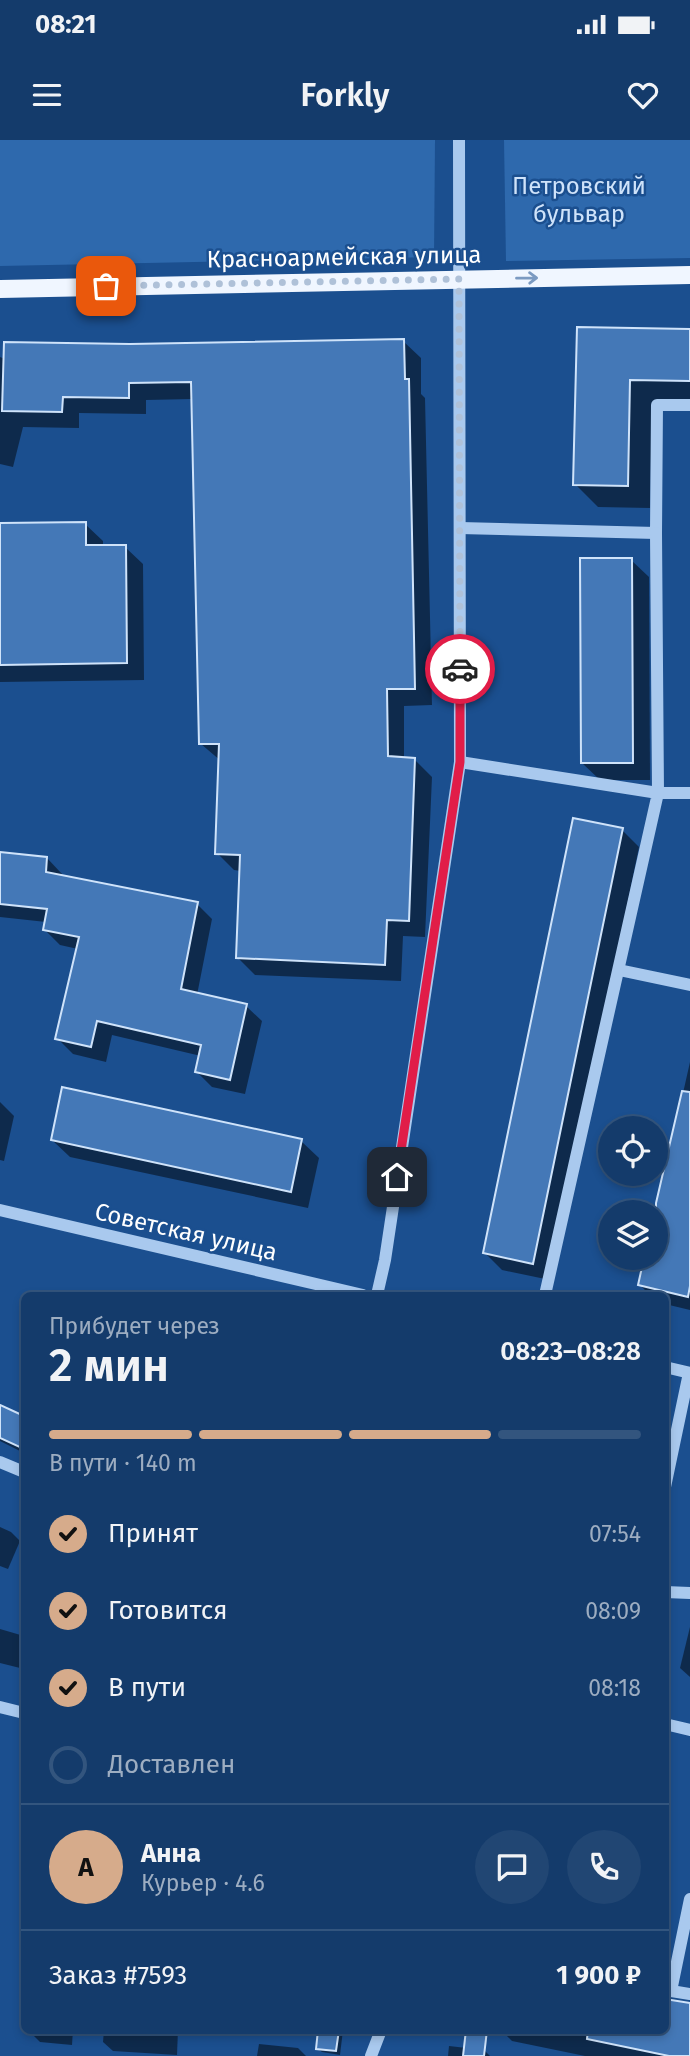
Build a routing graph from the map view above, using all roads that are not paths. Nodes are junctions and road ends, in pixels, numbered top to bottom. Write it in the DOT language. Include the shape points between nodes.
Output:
graph roads {
  1 [pos="458,140"];
  2 [pos="690,275"];
  3 [pos="459,279"];
  4 [pos="0,289"];
  5 [pos="690,405"];
  6 [pos="460,528"];
  7 [pos="656,534"];
  8 [pos="460,762"];
  9 [pos="658,793"];
  10 [pos="690,793"];
  11 [pos="619,970"];
  12 [pos="690,985"];
  13 [pos="0,1210"];
  14 [pos="350,1292"];
  15 [pos="378,1292"];
  16 [pos="546,1292"];
  17 [pos="669,1368"];
  18 [pos="689,1373"];
  19 [pos="0,1462"];
  20 [pos="669,1468"];
  21 [pos="21,1471"];
  22 [pos="669,1592"];
  23 [pos="690,1593"];
  24 [pos="0,1707"];
  25 [pos="21,1712"];
  26 [pos="669,1725"];
  27 [pos="690,1730"];
  28 [pos="690,1899"];
  29 [pos="669,1986"];
  30 [pos="669,1990"];
  31 [pos="690,1994"];
  32 [pos="379,2034"];
  33 [pos="371,2056"];
  1 -- 3 [label="street"];
  3 -- 2 [label="main road, Красноармейская улица, one-way"];
  3 -- 4 [label="main road, Красноармейская улица"];
  3 -- 6 [label="street"];
  5 -- 7 [label="street" via="657,405"];
  6 -- 7 [label="street"];
  6 -- 8 [label="street"];
  7 -- 9 [label="street"];
  8 -- 9 [label="street"];
  8 -- 15 [label="street"];
  9 -- 10 [label="street"];
  9 -- 11 [label="street"];
  11 -- 12 [label="street"];
  11 -- 16 [label="street"];
  13 -- 14 [label="street, Советская улица"];
  17 -- 18 [label="street"];
  18 -- 20 [label="street"];
  19 -- 21 [label="street"];
  22 -- 23 [label="street"];
  24 -- 25 [label="street"];
  26 -- 27 [label="street"];
  28 -- 29 [label="street"];
  30 -- 31 [label="street"];
  32 -- 33 [label="street"];
}
